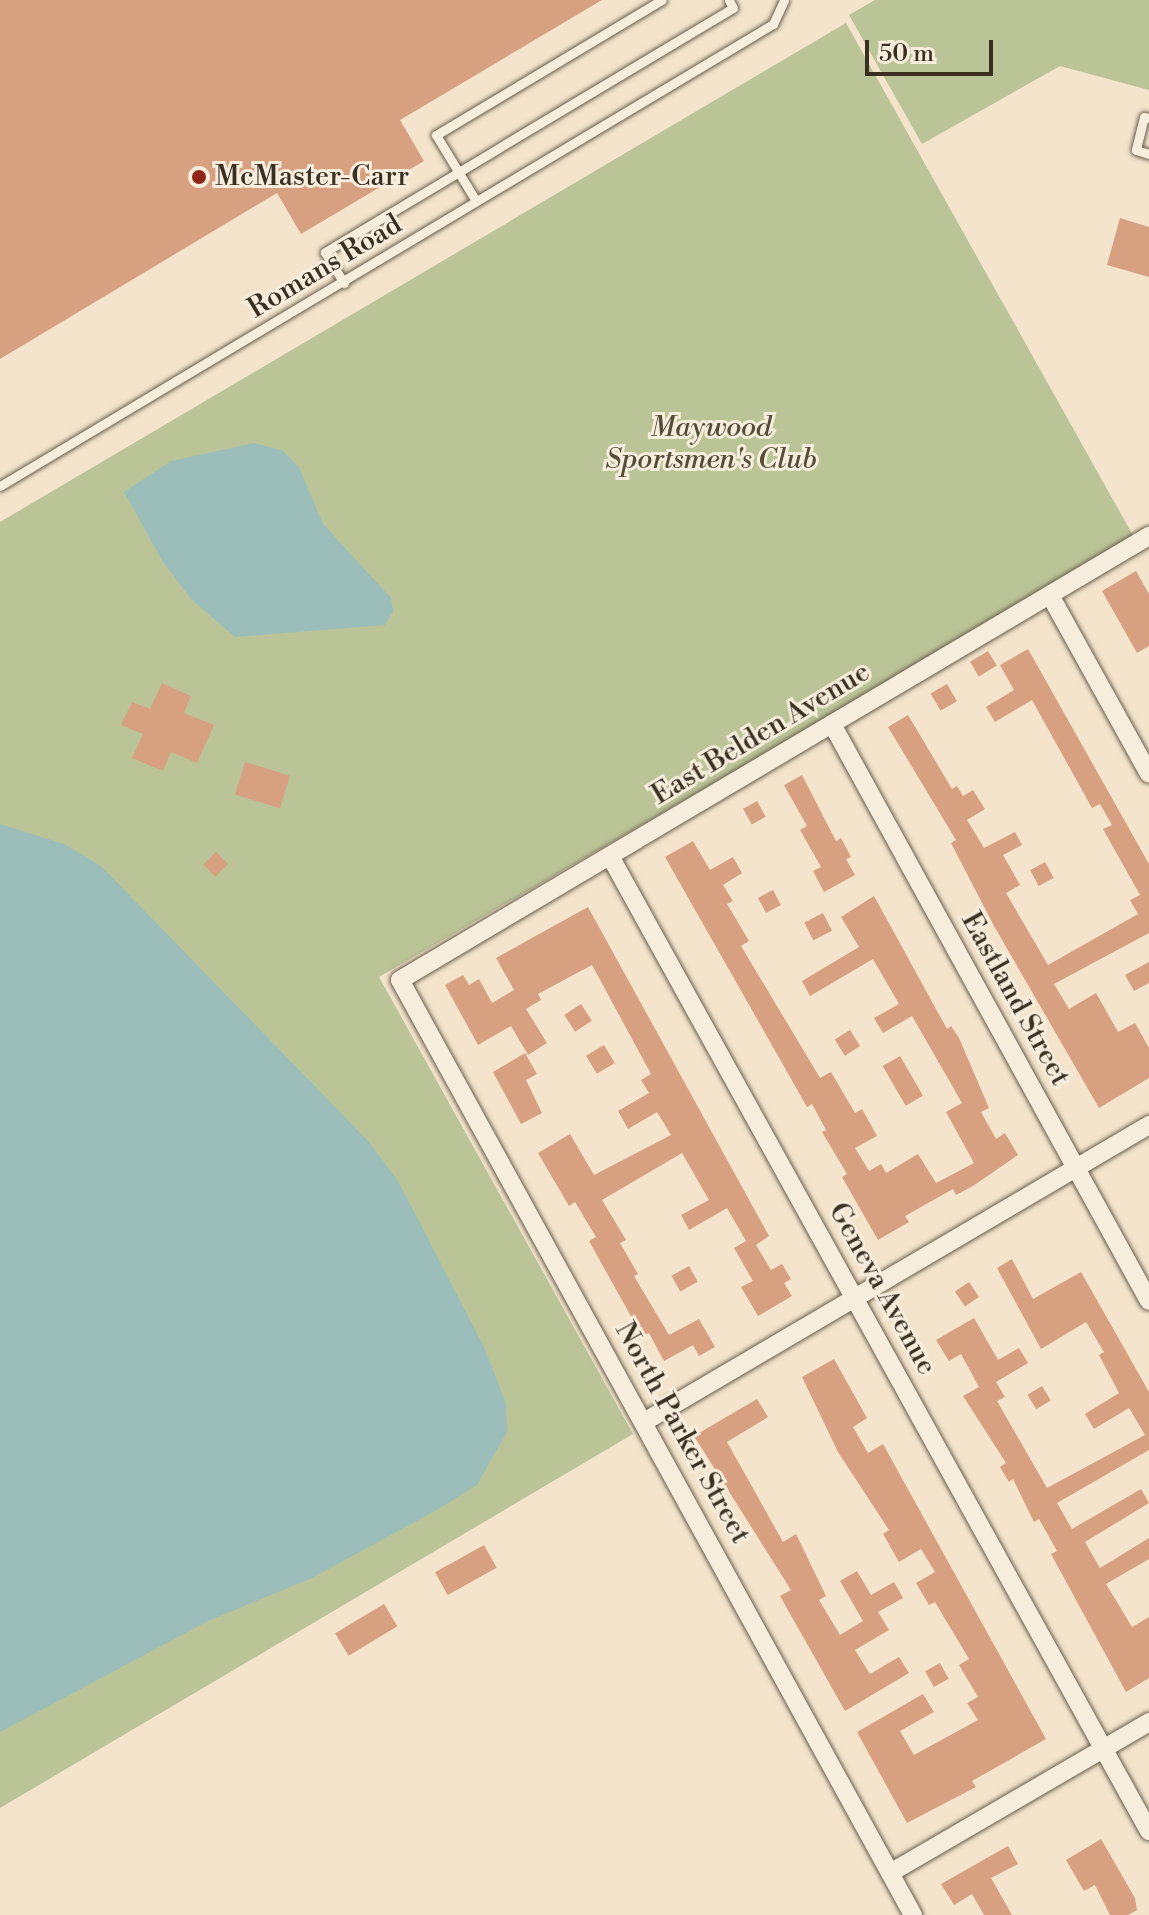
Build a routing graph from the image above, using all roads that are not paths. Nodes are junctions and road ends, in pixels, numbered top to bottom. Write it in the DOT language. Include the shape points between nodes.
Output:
graph roads {
  1 [pos="662,0"];
  2 [pos="729,0"];
  3 [pos="784,0"];
  4 [pos="1149,118"];
  5 [pos="1149,154"];
  6 [pos="458,172"];
  7 [pos="476,201"];
  8 [pos="344,283"];
  9 [pos="0,486"];
  10 [pos="1149,536"];
  11 [pos="1051,597"];
  12 [pos="832,724"];
  13 [pos="1149,774"];
  14 [pos="610,856"];
  15 [pos="400,980"];
  16 [pos="1149,1125"];
  17 [pos="1076,1168"];
  18 [pos="855,1298"];
  19 [pos="1149,1301"];
  20 [pos="644,1422"];
  21 [pos="1149,1722"];
  22 [pos="1104,1748"];
  23 [pos="1149,1831"];
  24 [pos="890,1873"];
  25 [pos="913,1915"];
  1 -- 6 [label="lane" via="436,135"];
  2 -- 6 [label="lane" via="733,8"];
  3 -- 7 [label="lane, Romans Road" via="773,24"];
  4 -- 5 [label="lane" via="1144,117 1136,150"];
  6 -- 7 [label="lane"];
  6 -- 8 [label="lane" via="325,252"];
  7 -- 8 [label="lane, Romans Road"];
  8 -- 9 [label="lane, Romans Road"];
  10 -- 11 [label="street, East Belden Avenue"];
  11 -- 12 [label="street, East Belden Avenue"];
  11 -- 13 [label="street"];
  12 -- 14 [label="street, East Belden Avenue"];
  12 -- 17 [label="street, Eastland Street"];
  14 -- 15 [label="street, East Belden Avenue"];
  14 -- 18 [label="street, Geneva Avenue"];
  15 -- 20 [label="street, North Parker Street"];
  16 -- 17 [label="street"];
  17 -- 18 [label="street"];
  17 -- 19 [label="street, Eastland Street"];
  18 -- 20 [label="street"];
  18 -- 22 [label="street, Geneva Avenue"];
  20 -- 24 [label="street, North Parker Street"];
  21 -- 22 [label="street"];
  22 -- 23 [label="street, Geneva Avenue"];
  22 -- 24 [label="street"];
  24 -- 25 [label="street, North Parker Street"];
}
